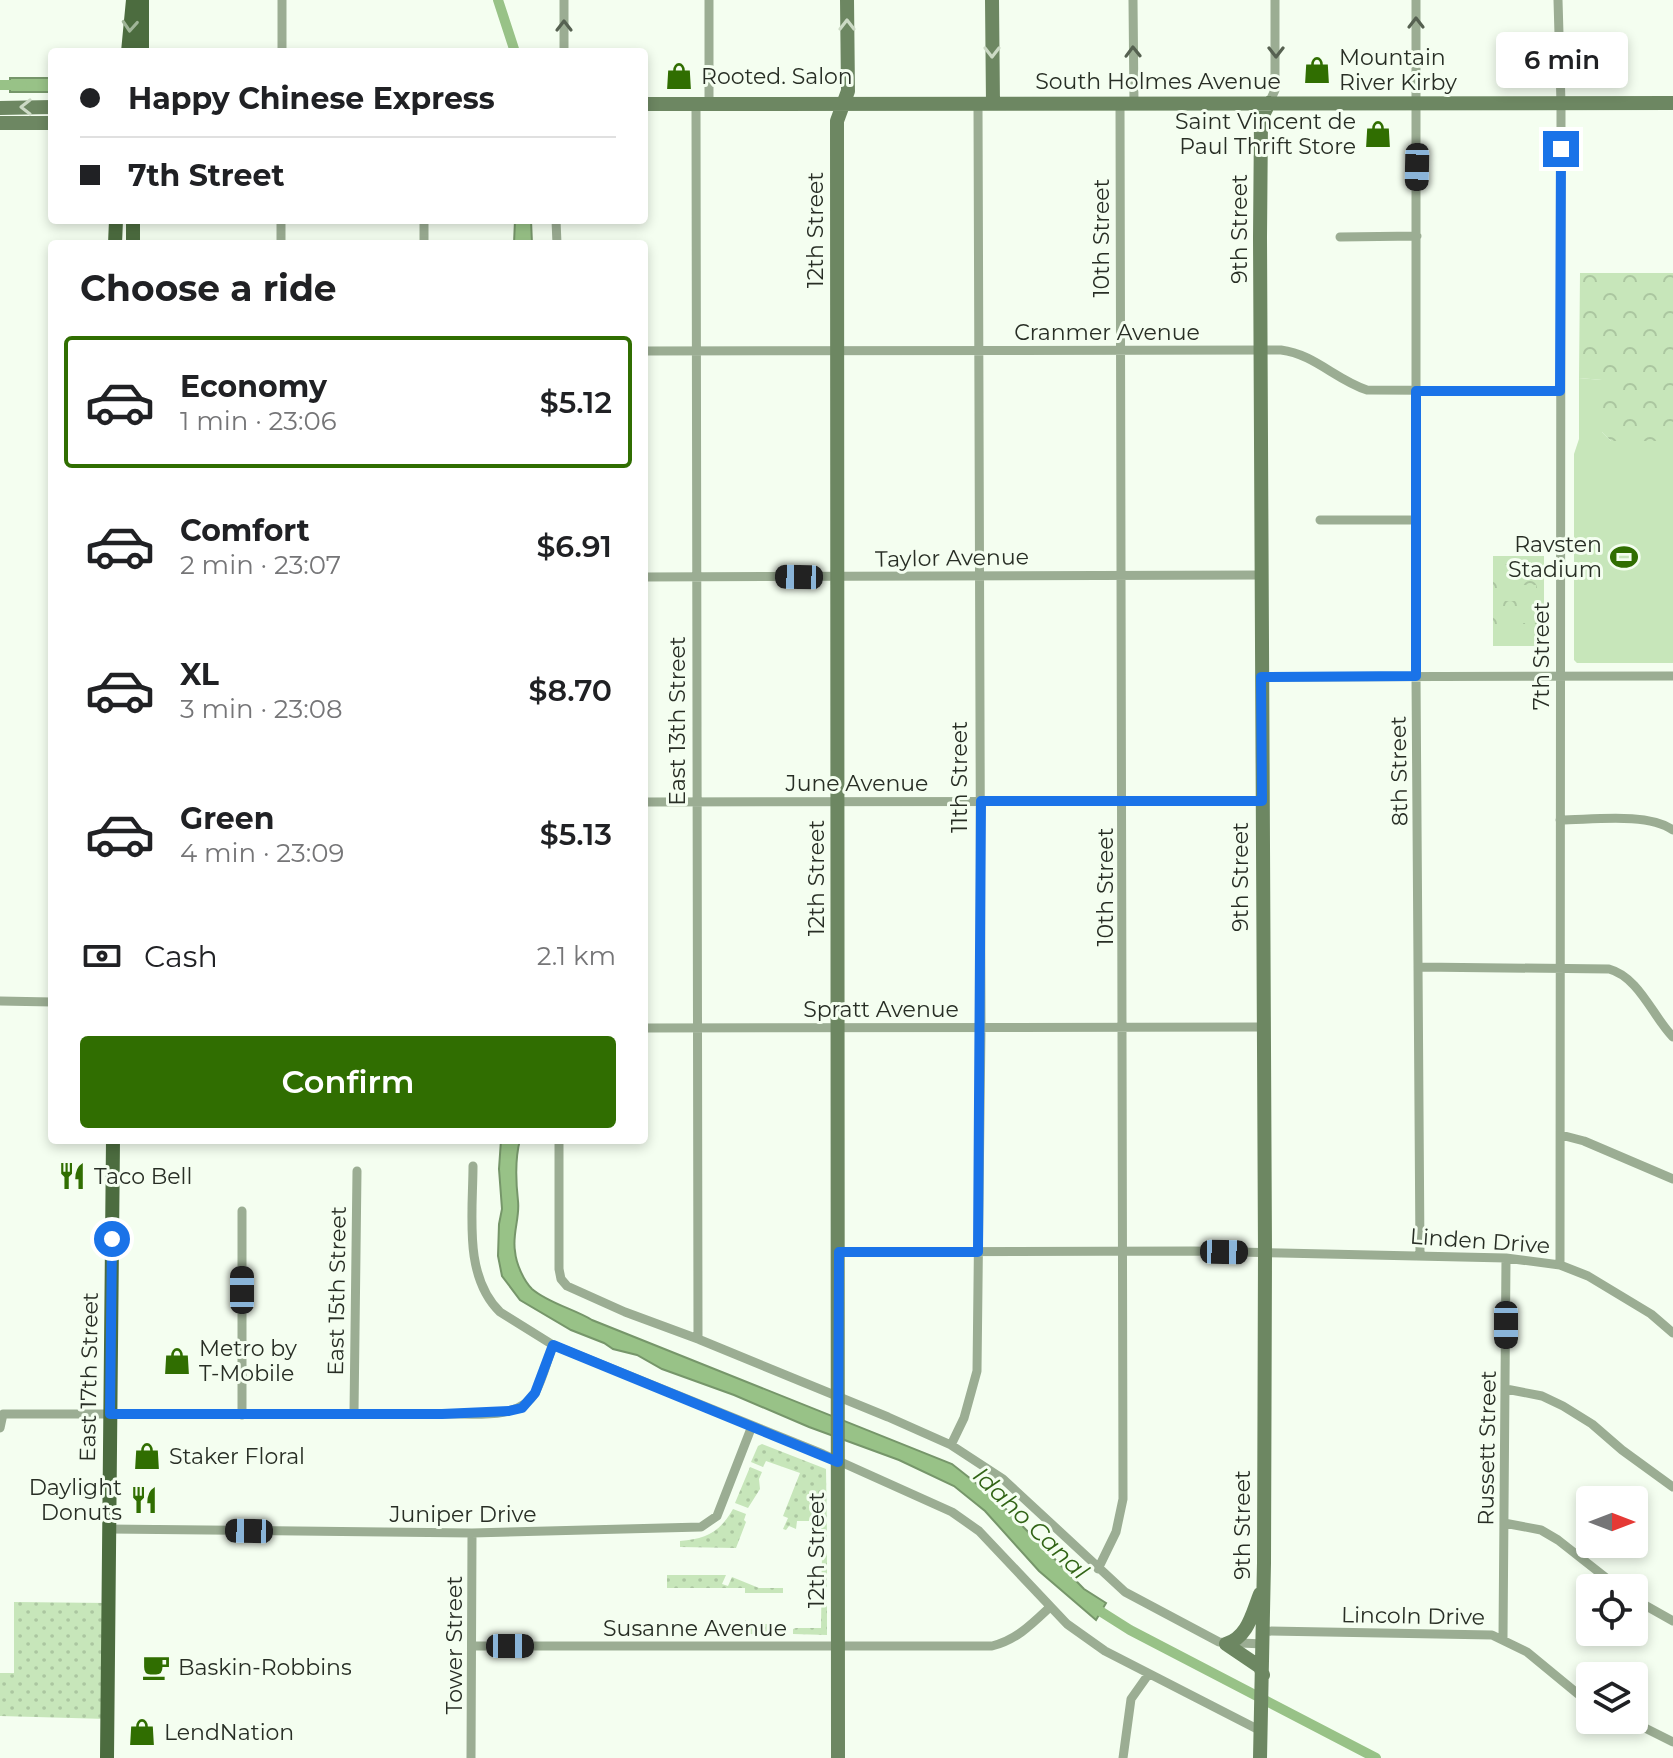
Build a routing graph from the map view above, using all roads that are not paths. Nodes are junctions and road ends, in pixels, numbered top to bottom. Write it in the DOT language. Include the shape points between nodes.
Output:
graph roads {
  1 [pos="133,0"];
  2 [pos="142,0"];
  3 [pos="282,0"];
  4 [pos="564,0"];
  5 [pos="709,0"];
  6 [pos="847,0"];
  7 [pos="992,0"];
  8 [pos="1133,0"];
  9 [pos="1275,0"];
  10 [pos="1416,0"];
  11 [pos="1558,0"];
  12 [pos="128,48"];
  13 [pos="142,48"];
  14 [pos="282,48"];
  15 [pos="564,48"];
  16 [pos="1417,102"];
  17 [pos="1127,103"];
  18 [pos="1269,103"];
  19 [pos="1561,103"];
  20 [pos="1673,103"];
  21 [pos="648,104"];
  22 [pos="702,104"];
  23 [pos="985,104"];
  24 [pos="842,105"];
  25 [pos="48,107"];
  26 [pos="0,108"];
  27 [pos="0,123"];
  28 [pos="48,123"];
  29 [pos="1417,236"];
  30 [pos="1340,237"];
  31 [pos="1118,349"];
  32 [pos="696,350"];
  33 [pos="837,350"];
  34 [pos="980,350"];
  35 [pos="1261,350"];
  36 [pos="648,351"];
  37 [pos="1416,391"];
  38 [pos="1560,391"];
  39 [pos="1320,520"];
  40 [pos="1416,520"];
  41 [pos="981,575"];
  42 [pos="1120,575"];
  43 [pos="1261,575"];
  44 [pos="695,576"];
  45 [pos="648,577"];
  46 [pos="838,577"];
  47 [pos="1416,676"];
  48 [pos="1559,676"];
  49 [pos="1673,676"];
  50 [pos="1261,677"];
  51 [pos="695,801"];
  52 [pos="981,801"];
  53 [pos="1262,801"];
  54 [pos="648,802"];
  55 [pos="838,802"];
  56 [pos="1123,802"];
  57 [pos="1560,820"];
  58 [pos="1673,830"];
  59 [pos="1419,967"];
  60 [pos="1561,967"];
  61 [pos="0,1001"];
  62 [pos="48,1002"];
  63 [pos="838,1027"];
  64 [pos="981,1027"];
  65 [pos="1263,1027"];
  66 [pos="648,1028"];
  67 [pos="697,1028"];
  68 [pos="1123,1028"];
  69 [pos="1673,1037"];
  70 [pos="1561,1135"];
  71 [pos="113,1144"];
  72 [pos="559,1144"];
  73 [pos="473,1166"];
  74 [pos="357,1171"];
  75 [pos="1673,1179"];
  76 [pos="242,1211"];
  77 [pos="1123,1251"];
  78 [pos="839,1252"];
  79 [pos="978,1252"];
  80 [pos="1265,1252"];
  81 [pos="1420,1254"];
  82 [pos="1506,1258"];
  83 [pos="1560,1265"];
  84 [pos="1673,1333"];
  85 [pos="698,1339"];
  86 [pos="553,1345"];
  87 [pos="1506,1389"];
  88 [pos="839,1404"];
  89 [pos="2,1412"];
  90 [pos="354,1413"];
  91 [pos="110,1414"];
  92 [pos="242,1415"];
  93 [pos="752,1426"];
  94 [pos="0,1428"];
  95 [pos="951,1445"];
  96 [pos="838,1462"];
  97 [pos="1673,1487"];
  98 [pos="1504,1523"];
  99 [pos="109,1529"];
  100 [pos="472,1533"];
  101 [pos="1098,1569"];
  102 [pos="1601,1574"];
  103 [pos="1264,1584"];
  104 [pos="1648,1607"];
  105 [pos="1049,1608"];
  106 [pos="1673,1621"];
  107 [pos="1263,1638"];
  108 [pos="1503,1638"];
  109 [pos="1226,1644"];
  110 [pos="838,1645"];
  111 [pos="472,1646"];
  112 [pos="1148,1675"];
  113 [pos="1263,1675"];
  114 [pos="1576,1692"];
  115 [pos="1648,1730"];
  116 [pos="1261,1731"];
  117 [pos="1673,1742"];
  118 [pos="107,1758"];
  119 [pos="471,1758"];
  120 [pos="838,1758"];
  121 [pos="1123,1758"];
  122 [pos="1260,1758"];
  1 -- 12 [label="main road, one-way"];
  2 -- 13 [label="main road"];
  3 -- 14 [label="street"];
  15 -- 4 [label="street, one-way"];
  5 -- 22 [label="street, East 13th Street"];
  24 -- 6 [label="street, 12th Street, one-way" via="848,91"];
  7 -- 23 [label="street, 11th Street, one-way"];
  17 -- 8 [label="street, 10th Street, one-way"];
  9 -- 18 [label="street, 9th Street, one-way" via="1275,90"];
  16 -- 10 [label="street, 8th Street, one-way"];
  11 -- 19 [label="street, 7th Street"];
  16 -- 18 [label="street, South Holmes Avenue"];
  16 -- 19 [label="street, South Holmes Avenue"];
  16 -- 29 [label="street, 8th Street"];
  17 -- 18 [label="street, South Holmes Avenue"];
  17 -- 23 [label="street, South Holmes Avenue"];
  17 -- 31 [label="street, 10th Street"];
  18 -- 35 [label="street, 9th Street" via="1261,119"];
  19 -- 20 [label="street, South Holmes Avenue"];
  19 -- 38 [label="street, 7th Street"];
  21 -- 22 [label="street, South Holmes Avenue"];
  22 -- 24 [label="street, South Holmes Avenue"];
  22 -- 32 [label="street, East 13th Street"];
  23 -- 24 [label="street, South Holmes Avenue"];
  23 -- 34 [label="street, 11th Street"];
  24 -- 33 [label="street, 12th Street" via="837,121"];
  25 -- 26 [label="street, one-way"];
  27 -- 28 [label="street"];
  29 -- 30 [label="street"];
  29 -- 37 [label="street, 8th Street"];
  31 -- 34 [label="street, Cranmer Avenue"];
  31 -- 35 [label="street, Cranmer Avenue"];
  31 -- 42 [label="street, 10th Street"];
  32 -- 33 [label="street, Cranmer Avenue"];
  32 -- 36 [label="street, Cranmer Avenue"];
  32 -- 44 [label="street, East 13th Street"];
  33 -- 34 [label="street, Cranmer Avenue"];
  33 -- 46 [label="street, 12th Street"];
  34 -- 41 [label="street, 11th Street"];
  35 -- 37 [label="street, Cranmer Avenue" via="1294,351 1367,390"];
  35 -- 43 [label="street, 9th Street"];
  37 -- 38 [label="street, Cranmer Avenue"];
  37 -- 40 [label="street, 8th Street"];
  38 -- 48 [label="street, 7th Street"];
  39 -- 40 [label="street"];
  40 -- 47 [label="street, 8th Street"];
  41 -- 42 [label="street, Taylor Avenue"];
  41 -- 46 [label="street, Taylor Avenue"];
  41 -- 52 [label="street, 11th Street"];
  42 -- 43 [label="street, Taylor Avenue"];
  42 -- 56 [label="street, 10th Street"];
  43 -- 50 [label="street, 9th Street"];
  44 -- 45 [label="street, Taylor Avenue"];
  44 -- 46 [label="street, Taylor Avenue"];
  44 -- 51 [label="street, East 13th Street"];
  46 -- 55 [label="street, 12th Street"];
  47 -- 48 [label="street"];
  47 -- 50 [label="street"];
  47 -- 59 [label="street, 8th Street"];
  48 -- 49 [label="street"];
  48 -- 57 [label="street, 7th Street"];
  50 -- 53 [label="street, 9th Street"];
  51 -- 54 [label="street, June Avenue"];
  51 -- 55 [label="street, June Avenue"];
  51 -- 67 [label="street, East 13th Street"];
  52 -- 55 [label="street, June Avenue"];
  52 -- 56 [label="street, June Avenue"];
  52 -- 64 [label="street, 11th Street"];
  53 -- 56 [label="street, June Avenue"];
  53 -- 65 [label="street, 9th Street"];
  55 -- 63 [label="street, 12th Street"];
  56 -- 68 [label="street, 10th Street"];
  57 -- 58 [label="street" via="1644,820"];
  57 -- 60 [label="street, 7th Street"];
  59 -- 60 [label="street"];
  59 -- 81 [label="street, 8th Street"];
  60 -- 69 [label="street" via="1617,971"];
  60 -- 70 [label="street, 7th Street"];
  61 -- 62 [label="street"];
  63 -- 64 [label="street, Spratt Avenue"];
  63 -- 67 [label="street, Spratt Avenue"];
  63 -- 78 [label="street, 12th Street"];
  64 -- 68 [label="street, Spratt Avenue"];
  64 -- 79 [label="street, 11th Street"];
  65 -- 68 [label="street, Spratt Avenue"];
  65 -- 80 [label="street, 9th Street"];
  66 -- 67 [label="street, Spratt Avenue"];
  67 -- 85 [label="street, East 13th Street"];
  68 -- 77 [label="street, 10th Street"];
  70 -- 75 [label="street"];
  70 -- 83 [label="street, 7th Street"];
  71 -- 91 [label="main road, East 17th Street"];
  72 -- 85 [label="street" via="561,1279 625,1312"];
  73 -- 86 [label="street" via="473,1252 484,1290 500,1312"];
  74 -- 90 [label="street, East 15th Street"];
  76 -- 92 [label="street"];
  77 -- 79 [label="street, Linden Drive"];
  77 -- 80 [label="street, Linden Drive"];
  77 -- 101 [label="street, 10th Street" via="1123,1499 1116,1532"];
  78 -- 79 [label="street, Linden Drive"];
  78 -- 88 [label="street, 12th Street"];
  79 -- 95 [label="street, 11th Street" via="977,1371"];
  80 -- 81 [label="street, Linden Drive"];
  80 -- 103 [label="street, 9th Street"];
  81 -- 82 [label="street, Linden Drive"];
  82 -- 83 [label="street, Linden Drive"];
  82 -- 87 [label="street, Russett Street"];
  83 -- 84 [label="street, Linden Drive" via="1610,1287"];
  85 -- 88 [label="street"];
  86 -- 90 [label="street" via="535,1393 522,1408"];
  86 -- 93 [label="street"];
  87 -- 97 [label="street" via="1542,1396 1572,1411"];
  87 -- 98 [label="street, Russett Street"];
  88 -- 95 [label="street"];
  88 -- 96 [label="street, 12th Street"];
  89 -- 91 [label="street"];
  89 -- 94 [label="street"];
  90 -- 92 [label="street"];
  91 -- 92 [label="street"];
  91 -- 99 [label="main road, East 17th Street"];
  93 -- 96 [label="street"];
  93 -- 100 [label="street, Juniper Drive" via="717,1516 701,1527"];
  95 -- 101 [label="street" via="1003,1479"];
  96 -- 105 [label="street" via="965,1520"];
  96 -- 110 [label="street, 12th Street"];
  98 -- 102 [label="street" via="1541,1530"];
  98 -- 108 [label="street, Russett Street"];
  99 -- 100 [label="street, Juniper Drive"];
  99 -- 118 [label="main road, East 17th Street"];
  100 -- 111 [label="street, Tower Street"];
  101 -- 109 [label="street" via="1125,1592"];
  103 -- 107 [label="street, 9th Street"];
  103 -- 109 [label="street" via="1243,1634"];
  104 -- 106 [label="street"];
  105 -- 110 [label="street, Susanne Avenue" via="1023,1632 992,1646"];
  105 -- 112 [label="street" via="1105,1651"];
  107 -- 108 [label="street, Lincoln Drive"];
  107 -- 109 [label="street, Lincoln Drive"];
  107 -- 113 [label="street, 9th Street"];
  108 -- 114 [label="street, Lincoln Drive"];
  109 -- 113 [label="street" via="1260,1667"];
  110 -- 111 [label="street, Susanne Avenue"];
  110 -- 120 [label="street, 12th Street"];
  111 -- 119 [label="street, Tower Street"];
  112 -- 116 [label="street"];
  112 -- 121 [label="street" via="1131,1699"];
  113 -- 116 [label="street, 9th Street"];
  115 -- 117 [label="street"];
  116 -- 122 [label="street, 9th Street"];
}
